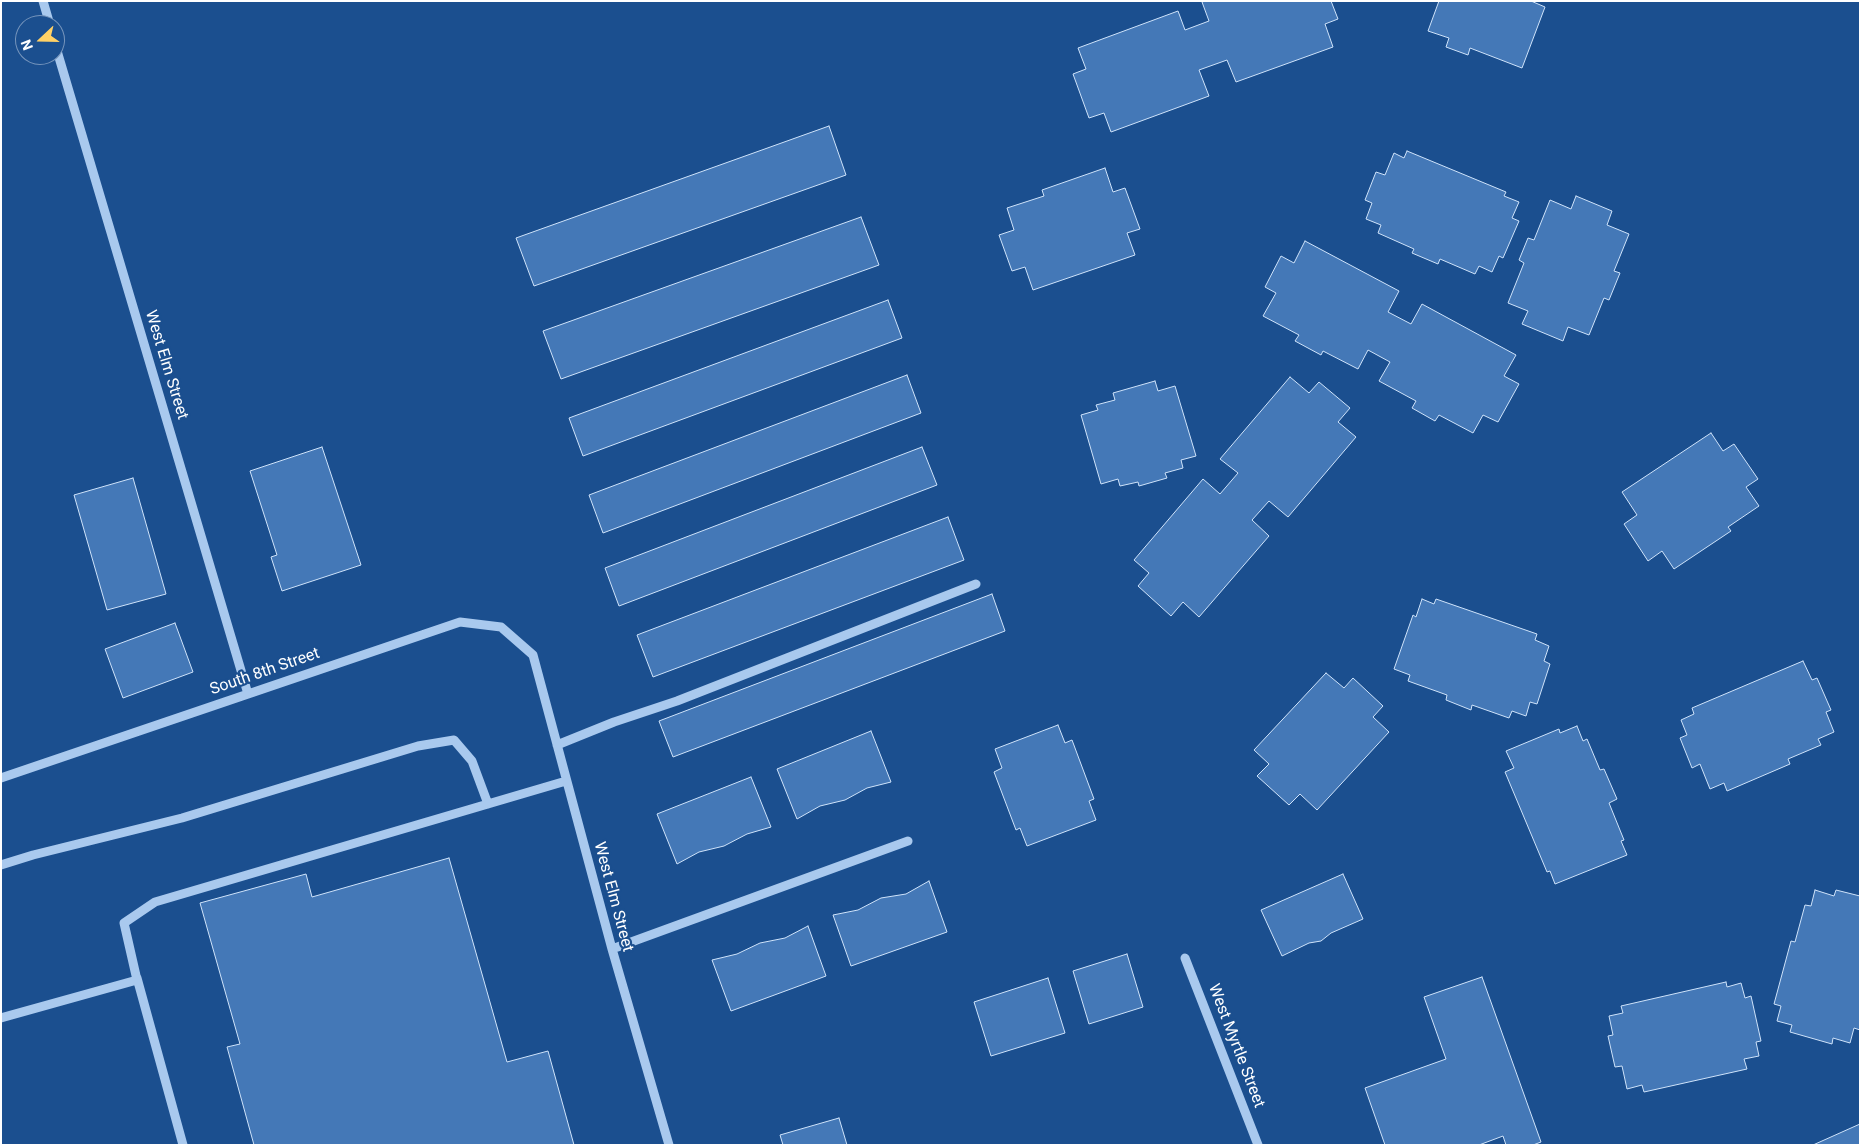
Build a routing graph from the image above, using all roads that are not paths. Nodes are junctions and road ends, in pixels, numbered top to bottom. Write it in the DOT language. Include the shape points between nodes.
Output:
graph roads {
  1 [pos="43,1"];
  2 [pos="47,15"];
  3 [pos="61,65"];
  4 [pos="976,584"];
  5 [pos="533,655"];
  6 [pos="248,694"];
  7 [pos="557,745"];
  8 [pos="1,778"];
  9 [pos="566,781"];
  10 [pos="488,804"];
  11 [pos="908,841"];
  12 [pos="1,865"];
  13 [pos="612,949"];
  14 [pos="1185,958"];
  15 [pos="137,980"];
  16 [pos="1,1018"];
  17 [pos="183,1145"];
  18 [pos="668,1145"];
  19 [pos="1258,1145"];
  1 -- 2 [label="street"];
  3 -- 6 [label="street, West Elm Street"];
  4 -- 7 [label="street"];
  5 -- 6 [label="street, South 8th Street" via="501,628 460,622"];
  5 -- 7 [label="street, West Elm Street"];
  6 -- 8 [label="street, South 8th Street"];
  7 -- 9 [label="street, West Elm Street"];
  9 -- 10 [label="street"];
  9 -- 13 [label="street, West Elm Street"];
  10 -- 12 [label="street" via="472,761 454,740 418,746 182,818"];
  10 -- 15 [label="street" via="155,902 124,923"];
  11 -- 13 [label="street"];
  13 -- 18 [label="street, West Elm Street"];
  14 -- 19 [label="street, West Myrtle Street"];
  15 -- 16 [label="street"];
  15 -- 17 [label="street"];
}
